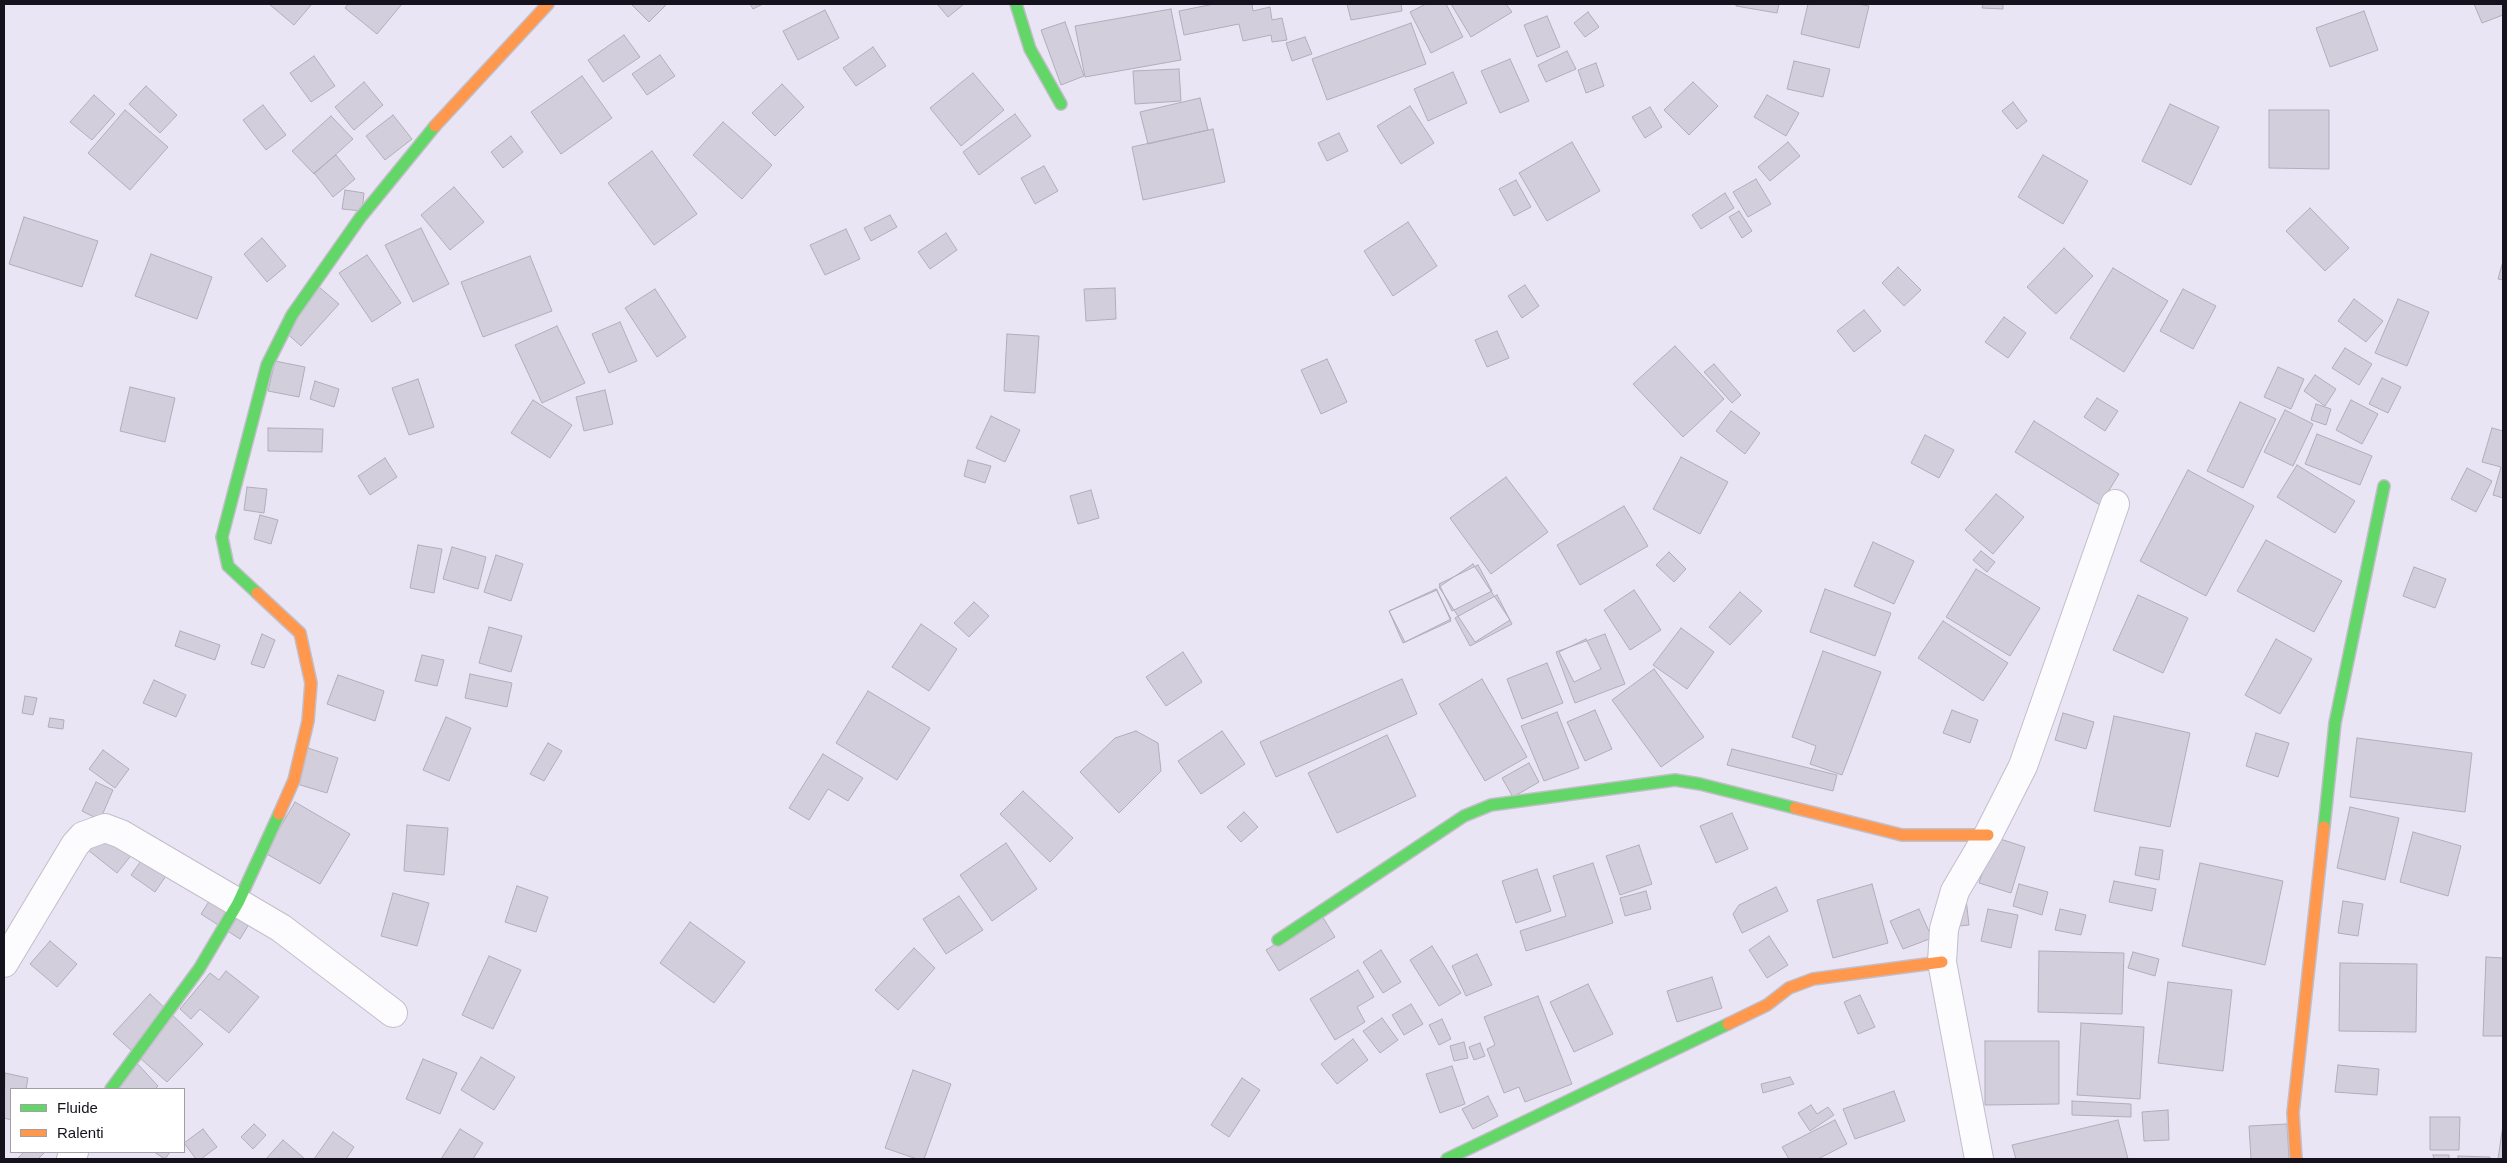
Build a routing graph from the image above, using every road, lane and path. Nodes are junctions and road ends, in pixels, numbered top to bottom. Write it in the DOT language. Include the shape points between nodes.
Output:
graph roads {
  1 [pos="548,4"];
  2 [pos="1016,4"];
  3 [pos="1061,104"];
  4 [pos="2384,486"];
  5 [pos="2115,504"];
  6 [pos="1988,835"];
  7 [pos="238,903"];
  8 [pos="1278,940"];
  9 [pos="1942,962"];
  10 [pos="4,963"];
  11 [pos="393,1013"];
  12 [pos="112,1088"];
  13 [pos="1447,1159"];
  14 [pos="1979,1159"];
  15 [pos="2296,1159"];
  1 -- 7 [label="street" via="435,126 360,218 292,315 267,366 222,537 228,566 300,633 310,684 310,702 294,780"];
  2 -- 3 [label="street" via="1030,49"];
  4 -- 15 [label="street" via="2335,722 2294,1113"];
  5 -- 6 [label="street" via="2023,766"];
  6 -- 8 [label="street" via="1902,834 1675,780 1491,805 1464,816"];
  6 -- 9 [label="street" via="1955,891 1944,930"];
  7 -- 10 [label="street" via="121,834 105,828 93,831 82,836 75,845"];
  7 -- 11 [label="street" via="281,928"];
  7 -- 12 [label="street" via="199,969"];
  9 -- 13 [label="street" via="1814,979 1788,988 1767,1005"];
  9 -- 14 [label="street"];
}
